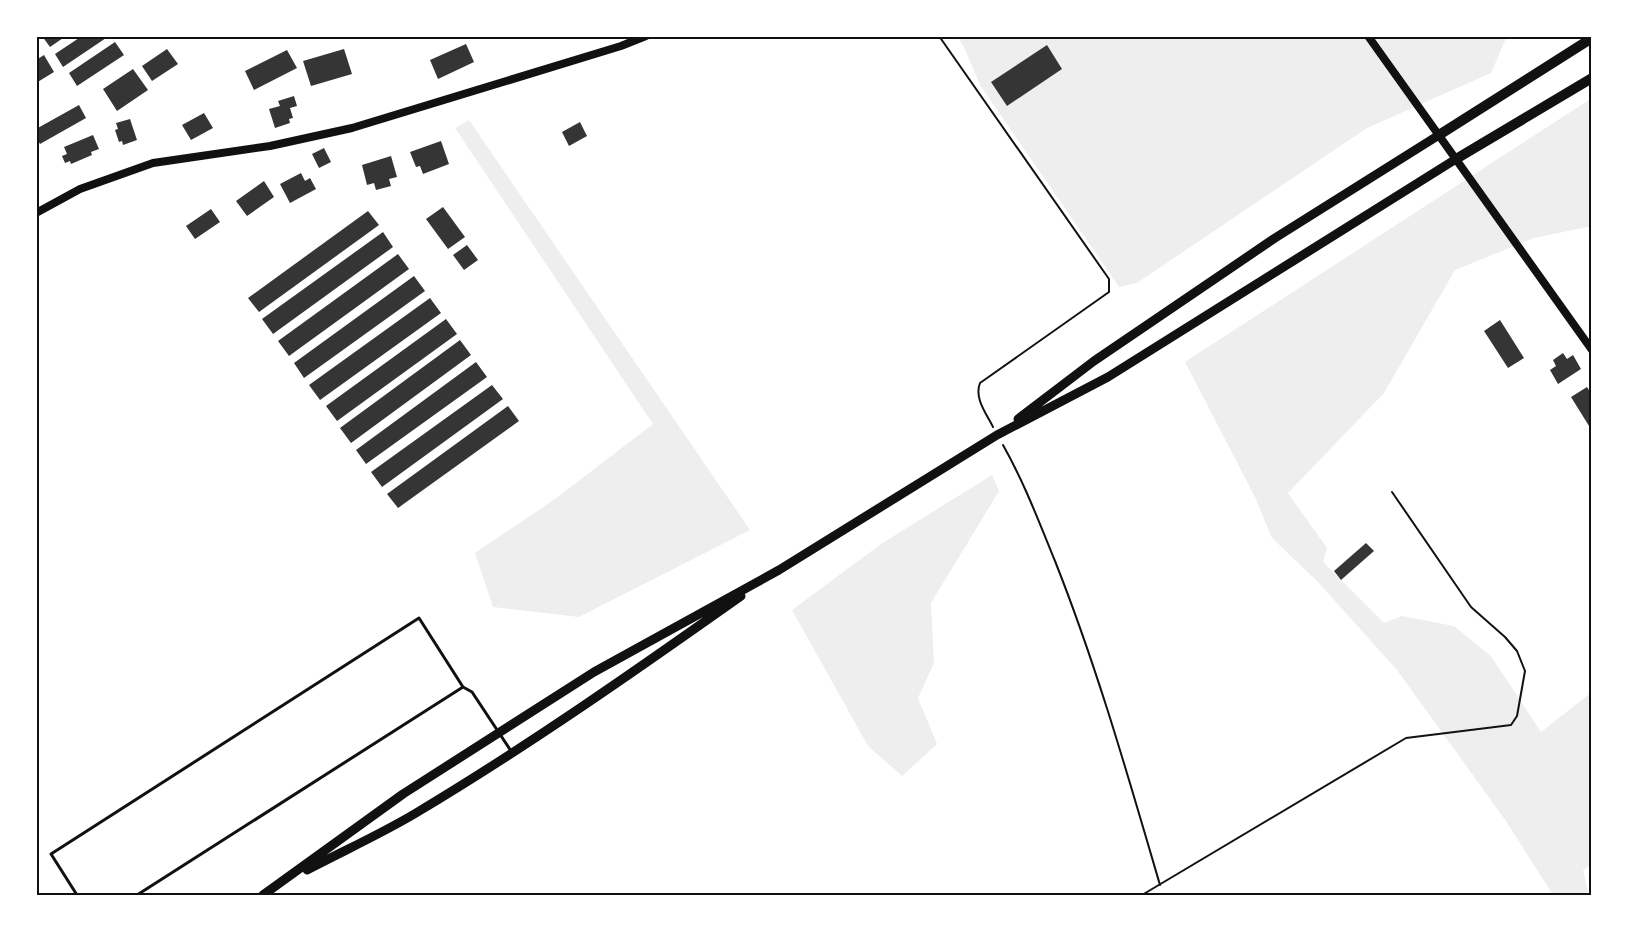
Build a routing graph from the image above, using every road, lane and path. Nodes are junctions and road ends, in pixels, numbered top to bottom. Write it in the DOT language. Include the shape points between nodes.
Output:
graph roads {
  1 [pos="646,36"];
  2 [pos="939,36"];
  3 [pos="1368,36"];
  4 [pos="1592,38"];
  5 [pos="1592,78"];
  6 [pos="1439,135"];
  7 [pos="1456,159"];
  8 [pos="36,213"];
  9 [pos="1592,350"];
  10 [pos="997,435"];
  11 [pos="1392,492"];
  12 [pos="779,570"];
  13 [pos="463,687"];
  14 [pos="499,733"];
  15 [pos="512,753"];
  16 [pos="281,883"];
  17 [pos="1160,885"];
  18 [pos="77,895"];
  19 [pos="137,895"];
  20 [pos="263,895"];
  21 [pos="1142,895"];
  1 -- 8 [label="street" via="352,128 270,146 153,163 80,189"];
  2 -- 10 [label="path" via="1110,286 1108,292 980,383 978,397"];
  3 -- 6 [label="street"];
  4 -- 6 [label="highway"];
  5 -- 7 [label="highway"];
  6 -- 7 [label="street"];
  6 -- 10 [label="main road" via="1302,220 1122,341"];
  7 -- 9 [label="street"];
  7 -- 10 [label="main road" via="1108,377"];
  10 -- 12 [label="main road"];
  10 -- 17 [label="path" via="1016,467 1072,605 1106,702"];
  11 -- 17 [label="path" via="1471,607 1517,651 1525,670 1517,716 1511,725 1406,738"];
  12 -- 14 [label="main road" via="594,672"];
  12 -- 15 [label="main road"];
  13 -- 14 [label="lane" via="472,692"];
  13 -- 18 [label="lane" via="419,618 51,854"];
  13 -- 19 [label="lane"];
  14 -- 15 [label="lane"];
  14 -- 16 [label="main road" via="403,794"];
  15 -- 16 [label="main road" via="414,814"];
  16 -- 20 [label="main road"];
  17 -- 21 [label="path"];
}
